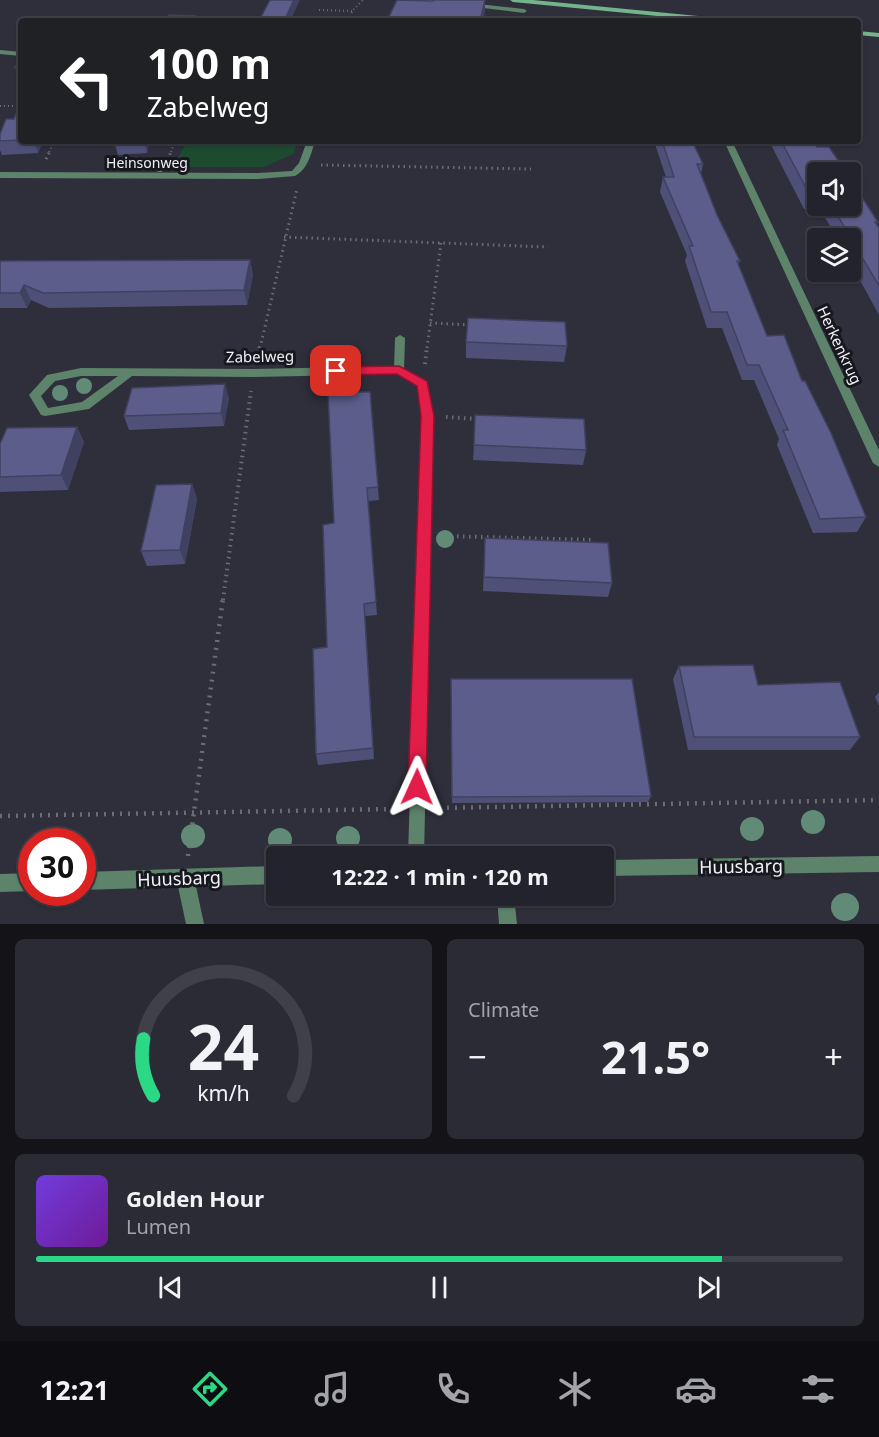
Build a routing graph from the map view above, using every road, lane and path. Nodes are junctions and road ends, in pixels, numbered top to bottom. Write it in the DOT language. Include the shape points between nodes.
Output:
graph roads {
  1 [pos="363,0"];
  2 [pos="417,0"];
  3 [pos="513,0"];
  4 [pos="453,4"];
  5 [pos="465,5"];
  6 [pos="319,10"];
  7 [pos="352,11"];
  8 [pos="524,11"];
  9 [pos="351,18"];
  10 [pos="675,18"];
  11 [pos="861,33"];
  12 [pos="879,36"];
  13 [pos="0,52"];
  14 [pos="18,54"];
  15 [pos="0,106"];
  16 [pos="18,106"];
  17 [pos="310,144"];
  18 [pos="729,144"];
  19 [pos="303,164"];
  20 [pos="531,169"];
  21 [pos="295,173"];
  22 [pos="0,175"];
  23 [pos="284,237"];
  24 [pos="441,243"];
  25 [pos="548,247"];
  26 [pos="430,323"];
  27 [pos="475,325"];
  28 [pos="400,338"];
  29 [pos="399,370"];
  30 [pos="253,373"];
  31 [pos="129,374"];
  32 [pos="423,384"];
  33 [pos="428,416"];
  34 [pos="485,419"];
  35 [pos="879,463"];
  36 [pos="424,536"];
  37 [pos="595,540"];
  38 [pos="416,846"];
  39 [pos="879,864"];
  40 [pos="614,868"];
  41 [pos="266,875"];
  42 [pos="185,877"];
  43 [pos="96,880"];
  44 [pos="18,882"];
  45 [pos="0,883"];
  46 [pos="507,906"];
  47 [pos="195,924"];
  48 [pos="508,924"];
  1 -- 7 [label="path"];
  2 -- 4 [label="street"];
  3 -- 10 [label="main road"];
  5 -- 8 [label="street"];
  6 -- 7 [label="path"];
  7 -- 9 [label="path"];
  11 -- 12 [label="main road"];
  13 -- 14 [label="street"];
  15 -- 16 [label="path"];
  17 -- 19 [label="street"];
  18 -- 35 [label="street, Herkenkrug"];
  19 -- 20 [label="path"];
  19 -- 21 [label="street"];
  21 -- 22 [label="street, Heinsonweg"];
  21 -- 23 [label="path" via="298,187"];
  23 -- 24 [label="path"];
  23 -- 30 [label="path"];
  24 -- 25 [label="path"];
  24 -- 26 [label="path"];
  26 -- 27 [label="path"];
  26 -- 32 [label="path"];
  28 -- 29 [label="street"];
  29 -- 30 [label="street, Zabelweg"];
  29 -- 32 [label="street"];
  30 -- 31 [label="street, Zabelweg"];
  30 -- 42 [label="path"];
  31 -- 31 [label="street, Zabelweg" via="81,372 51,378 34,395 45,412 85,406"];
  32 -- 33 [label="street"];
  33 -- 34 [label="path"];
  33 -- 36 [label="street"];
  36 -- 37 [label="path"];
  36 -- 38 [label="street"];
  39 -- 40 [label="street, Huusbarg"];
  41 -- 42 [label="street, Huusbarg"];
  42 -- 43 [label="street, Huusbarg"];
  42 -- 47 [label="street"];
  44 -- 45 [label="street"];
  46 -- 48 [label="street"];
}
